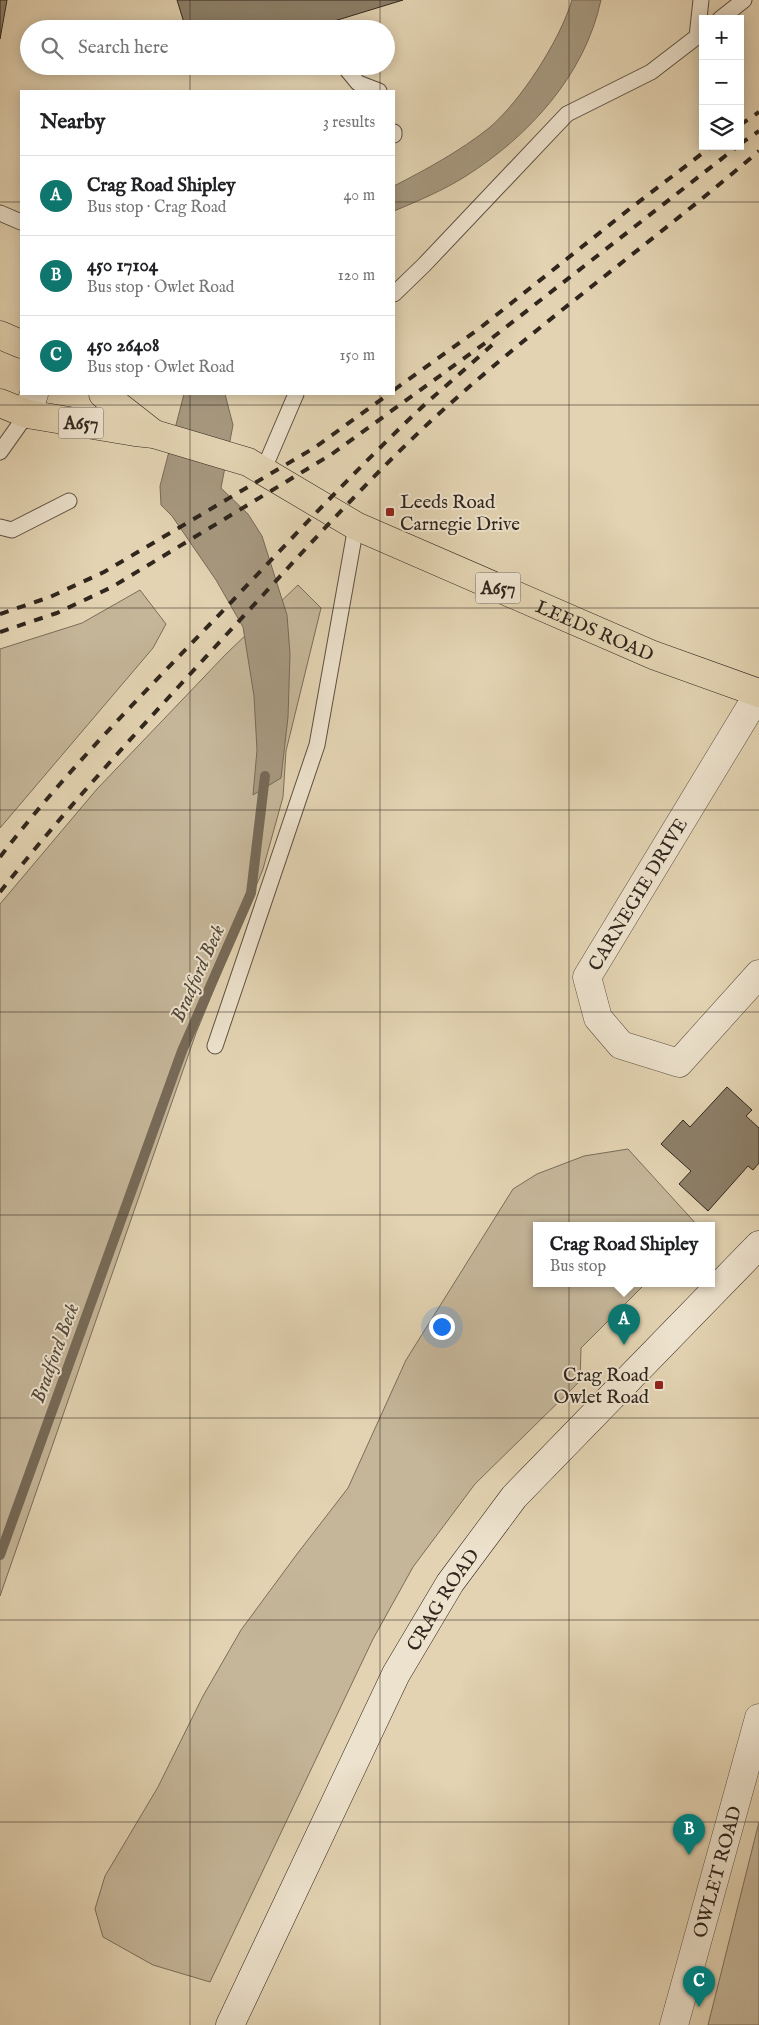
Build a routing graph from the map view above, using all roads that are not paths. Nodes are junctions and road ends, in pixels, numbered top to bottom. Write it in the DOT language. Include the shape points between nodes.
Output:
graph roads {
  1 [pos="701,0"];
  2 [pos="744,0"];
  3 [pos="701,15"];
  4 [pos="725,15"];
  5 [pos="699,35"];
  6 [pos="350,75"];
  7 [pos="358,87"];
  8 [pos="374,90"];
  9 [pos="0,213"];
  10 [pos="20,222"];
  11 [pos="395,293"];
  12 [pos="0,336"];
  13 [pos="20,344"];
  14 [pos="104,395"];
  15 [pos="295,395"];
  16 [pos="0,403"];
  17 [pos="30,404"];
  18 [pos="154,434"];
  19 [pos="0,452"];
  20 [pos="255,466"];
  21 [pos="69,500"];
  22 [pos="356,526"];
  23 [pos="0,527"];
  24 [pos="759,693"];
  25 [pos="759,974"];
  26 [pos="215,1046"];
  27 [pos="759,1245"];
  28 [pos="759,1718"];
  29 [pos="230,2025"];
  30 [pos="674,2025"];
  1 -- 3 [label="lane"];
  2 -- 4 [label="lane"];
  5 -- 11 [label="lane" via="651,72 567,114"];
  6 -- 7 [label="lane"];
  7 -- 8 [label="lane"];
  9 -- 10 [label="lane"];
  12 -- 13 [label="main road"];
  14 -- 18 [label="main road, A657"];
  15 -- 20 [label="lane"];
  16 -- 17 [label="main road, A657"];
  17 -- 18 [label="main road, A657" via="135,432"];
  17 -- 19 [label="lane"];
  18 -- 20 [label="main road, A657"];
  20 -- 22 [label="main road, LEEDS ROAD / A657"];
  21 -- 23 [label="lane" via="12,530"];
  22 -- 24 [label="main road, LEEDS ROAD / A657" via="653,655"];
  22 -- 26 [label="lane" via="317,745"];
  24 -- 25 [label="main road, CARNEGIE DRIVE" via="588,977 598,1018 621,1046 679,1063"];
  27 -- 29 [label="main road, CRAG ROAD" via="514,1497 450,1583 396,1674"];
  28 -- 30 [label="main road, OWLET ROAD"];
}
